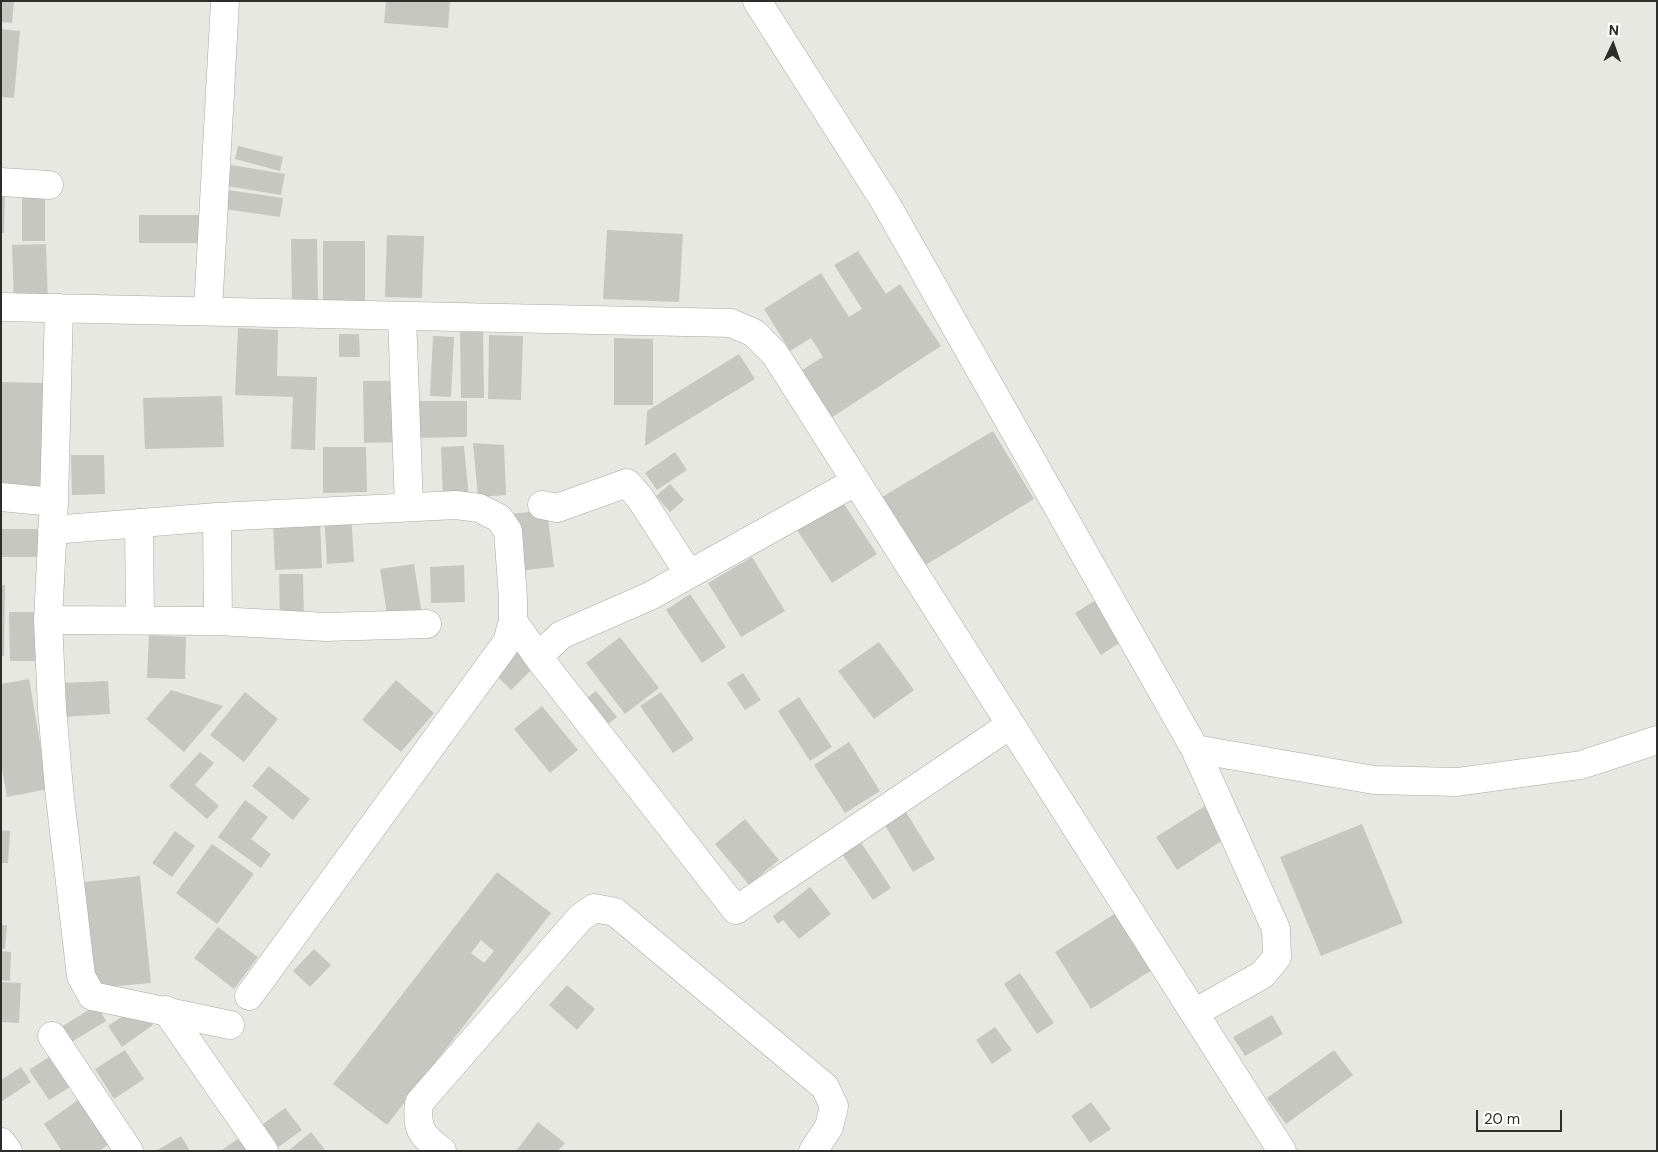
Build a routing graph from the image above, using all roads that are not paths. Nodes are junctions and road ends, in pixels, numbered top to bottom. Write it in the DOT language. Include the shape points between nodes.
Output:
graph roads {
  1 [pos="225,1"];
  2 [pos="757,1"];
  3 [pos="1,182"];
  4 [pos="49,184"];
  5 [pos="1,307"];
  6 [pos="60,308"];
  7 [pos="208,312"];
  8 [pos="402,316"];
  9 [pos="855,482"];
  10 [pos="1,497"];
  11 [pos="54,502"];
  12 [pos="542,504"];
  13 [pos="409,507"];
  14 [pos="217,517"];
  15 [pos="139,523"];
  16 [pos="52,530"];
  17 [pos="689,574"];
  18 [pos="48,620"];
  19 [pos="140,620"];
  20 [pos="218,621"];
  21 [pos="513,621"];
  22 [pos="427,624"];
  23 [pos="538,657"];
  24 [pos="1010,725"];
  25 [pos="1657,740"];
  26 [pos="1195,749"];
  27 [pos="249,996"];
  28 [pos="166,1010"];
  29 [pos="1194,1013"];
  30 [pos="230,1025"];
  31 [pos="52,1036"];
  32 [pos="1,1142"];
  33 [pos="8,1151"];
  34 [pos="130,1151"];
  35 [pos="264,1151"];
  36 [pos="442,1151"];
  37 [pos="813,1151"];
  38 [pos="1282,1151"];
  1 -- 7 [label="street"];
  2 -- 26 [label="street" via="885,202"];
  3 -- 4 [label="street"];
  5 -- 6 [label="street"];
  6 -- 7 [label="street"];
  6 -- 11 [label="street"];
  7 -- 8 [label="street"];
  8 -- 9 [label="street" via="731,323 754,333 775,354"];
  8 -- 13 [label="street"];
  9 -- 17 [label="street"];
  9 -- 24 [label="street"];
  10 -- 11 [label="street"];
  11 -- 16 [label="street"];
  12 -- 17 [label="street" via="557,508 627,483"];
  13 -- 14 [label="street"];
  13 -- 21 [label="street" via="456,505 479,508 499,518 508,531"];
  14 -- 15 [label="street"];
  14 -- 20 [label="street"];
  15 -- 16 [label="street"];
  15 -- 19 [label="street"];
  16 -- 18 [label="street"];
  17 -- 23 [label="street" via="650,596 561,635"];
  18 -- 19 [label="street"];
  18 -- 28 [label="street" via="58,771 82,976 92,996"];
  19 -- 20 [label="street"];
  20 -- 22 [label="street" via="326,627"];
  21 -- 23 [label="street"];
  21 -- 27 [label="street" via="507,642"];
  23 -- 24 [label="street" via="736,910"];
  24 -- 29 [label="street"];
  25 -- 26 [label="street" via="1581,765 1456,782 1374,780"];
  26 -- 29 [label="street" via="1276,929 1277,957 1262,975"];
  28 -- 30 [label="street"];
  28 -- 35 [label="street"];
  29 -- 38 [label="street"];
  31 -- 34 [label="street"];
  32 -- 33 [label="street"];
  36 -- 37 [label="street" via="424,1138 417,1122 419,1102 580,918 594,908 615,912 825,1086 834,1106 829,1127"];
}
